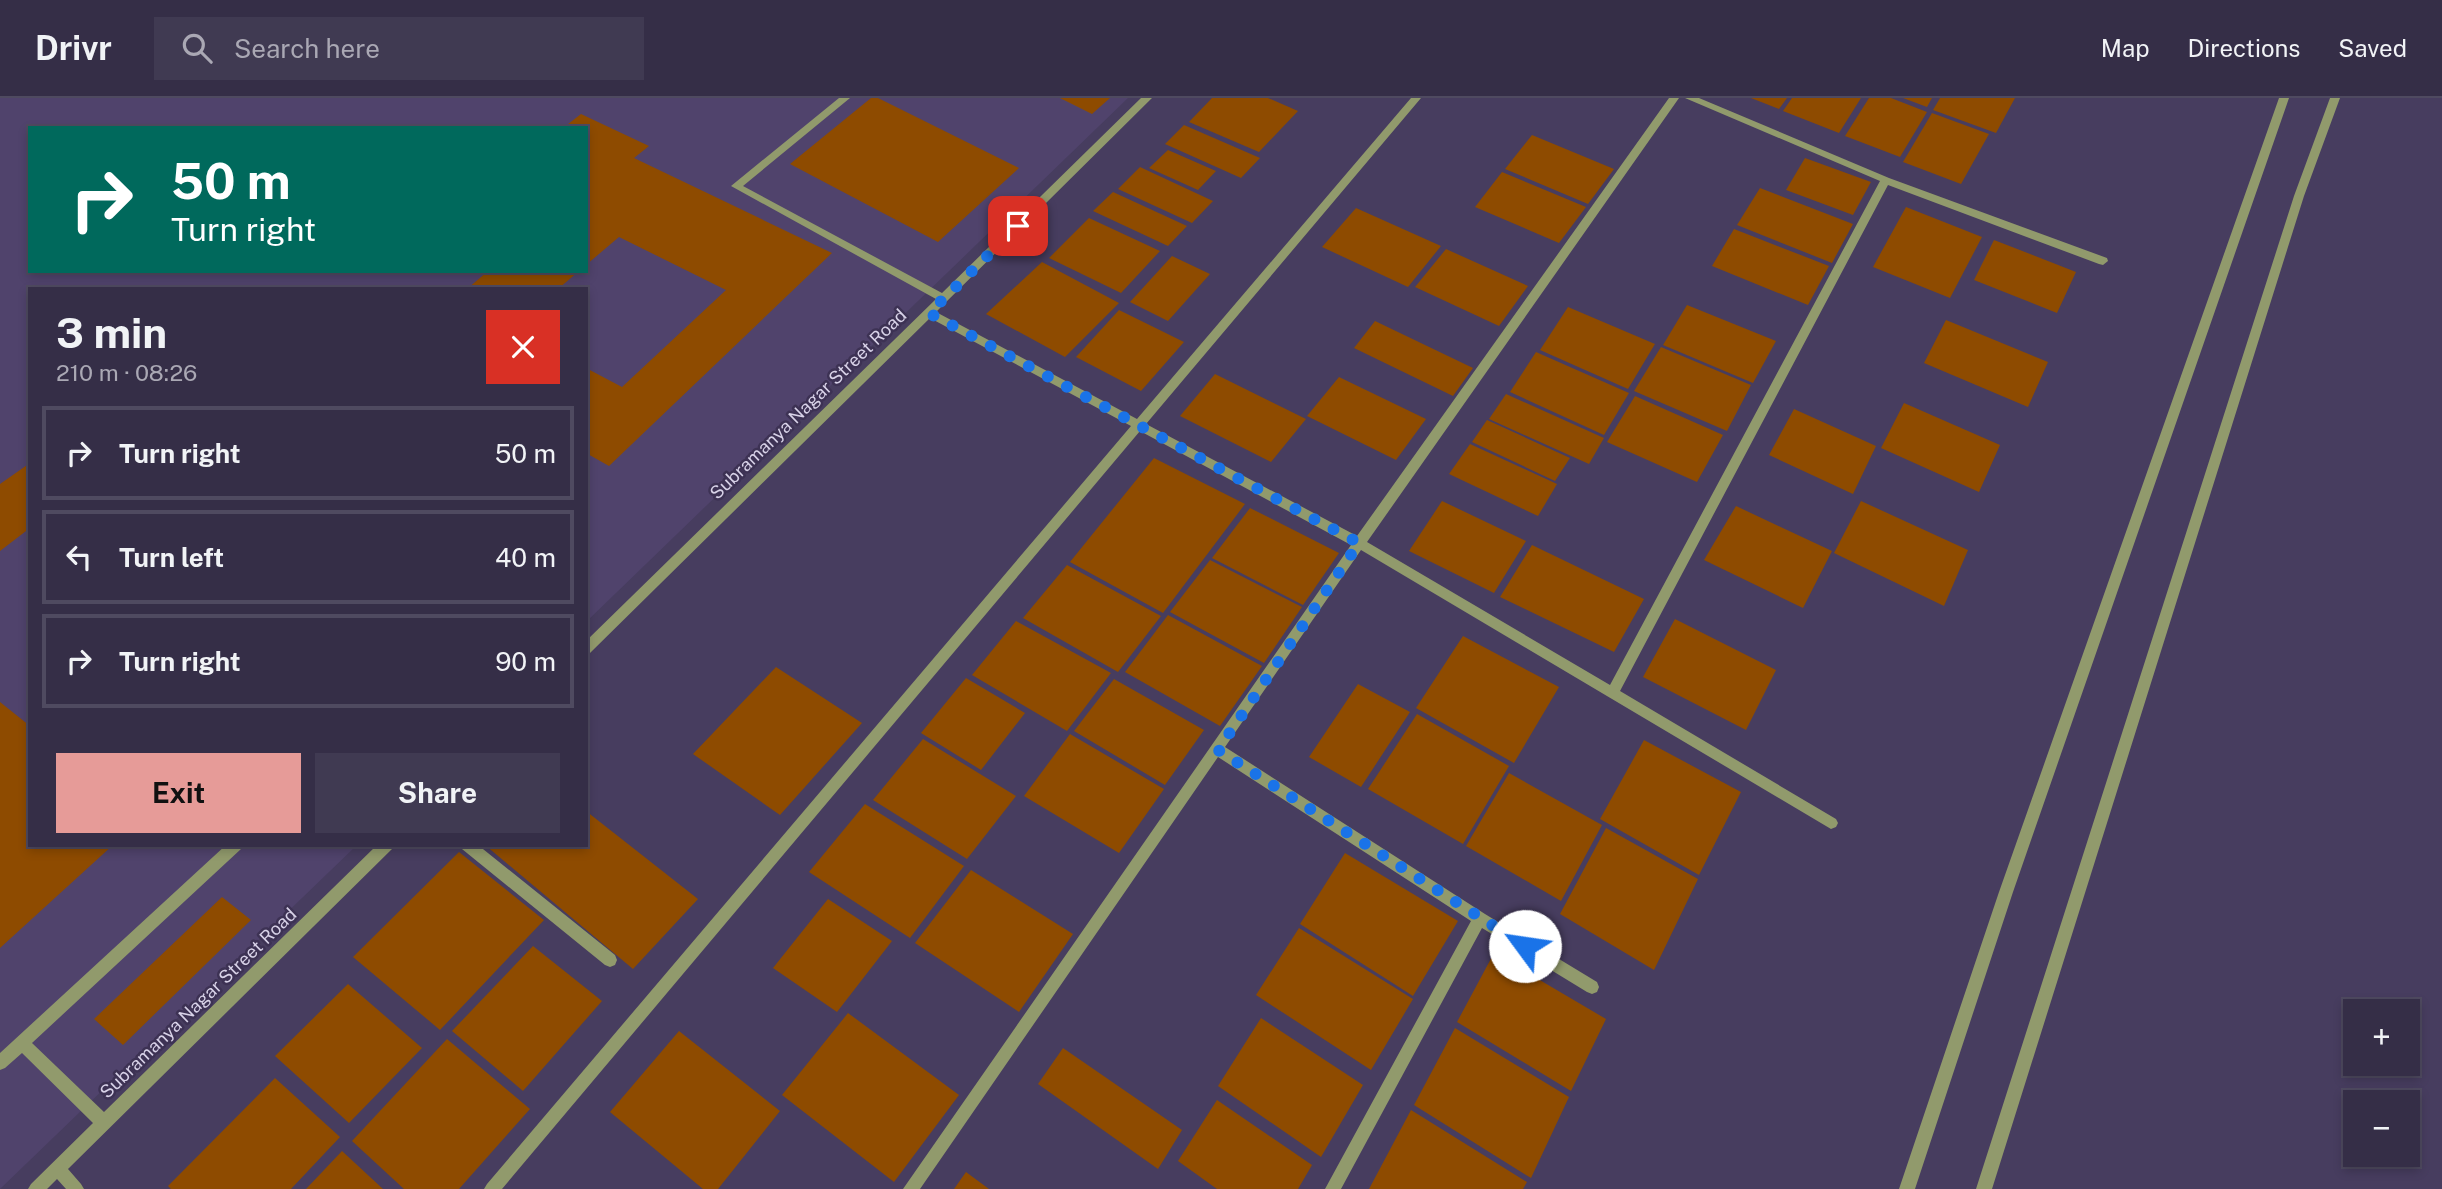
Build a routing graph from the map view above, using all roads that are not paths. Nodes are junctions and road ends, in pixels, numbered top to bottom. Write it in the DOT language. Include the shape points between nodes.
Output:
graph roads {
  1 [pos="845,98"];
  2 [pos="1147,98"];
  3 [pos="1416,98"];
  4 [pos="1674,98"];
  5 [pos="1690,98"];
  6 [pos="2284,98"];
  7 [pos="2334,98"];
  8 [pos="1886,180"];
  9 [pos="2103,261"];
  10 [pos="944,298"];
  11 [pos="929,313"];
  12 [pos="1140,426"];
  13 [pos="1359,543"];
  14 [pos="588,647"];
  15 [pos="1612,693"];
  16 [pos="1218,750"];
  17 [pos="1831,823"];
  18 [pos="234,847"];
  19 [pos="385,847"];
  20 [pos="469,847"];
  21 [pos="1480,919"];
  22 [pos="610,960"];
  23 [pos="1592,987"];
  24 [pos="22,1043"];
  25 [pos="0,1063"];
  26 [pos="104,1123"];
  27 [pos="57,1168"];
  28 [pos="36,1189"];
  29 [pos="76,1189"];
  30 [pos="492,1189"];
  31 [pos="911,1189"];
  32 [pos="1333,1189"];
  33 [pos="1907,1189"];
  34 [pos="1984,1189"];
  1 -- 10 [label="street" via="736,186"];
  2 -- 10 [label="street, Subramanya Nagar Street Road"];
  3 -- 12 [label="street"];
  4 -- 13 [label="street"];
  5 -- 8 [label="street"];
  6 -- 33 [label="street"];
  7 -- 34 [label="street"];
  8 -- 9 [label="street"];
  8 -- 15 [label="street"];
  10 -- 11 [label="street, Subramanya Nagar Street Road"];
  11 -- 12 [label="street"];
  11 -- 14 [label="street, Subramanya Nagar Street Road"];
  12 -- 13 [label="street"];
  12 -- 30 [label="street"];
  13 -- 15 [label="street"];
  13 -- 16 [label="street"];
  15 -- 17 [label="street"];
  16 -- 21 [label="street"];
  16 -- 31 [label="street"];
  18 -- 24 [label="street"];
  19 -- 26 [label="street, Subramanya Nagar Street Road"];
  20 -- 22 [label="street"];
  21 -- 23 [label="street"];
  21 -- 32 [label="street"];
  24 -- 25 [label="street"];
  24 -- 26 [label="street"];
  26 -- 27 [label="street, Subramanya Nagar Street Road"];
  27 -- 28 [label="street, Subramanya Nagar Street Road"];
  27 -- 29 [label="street"];
}
